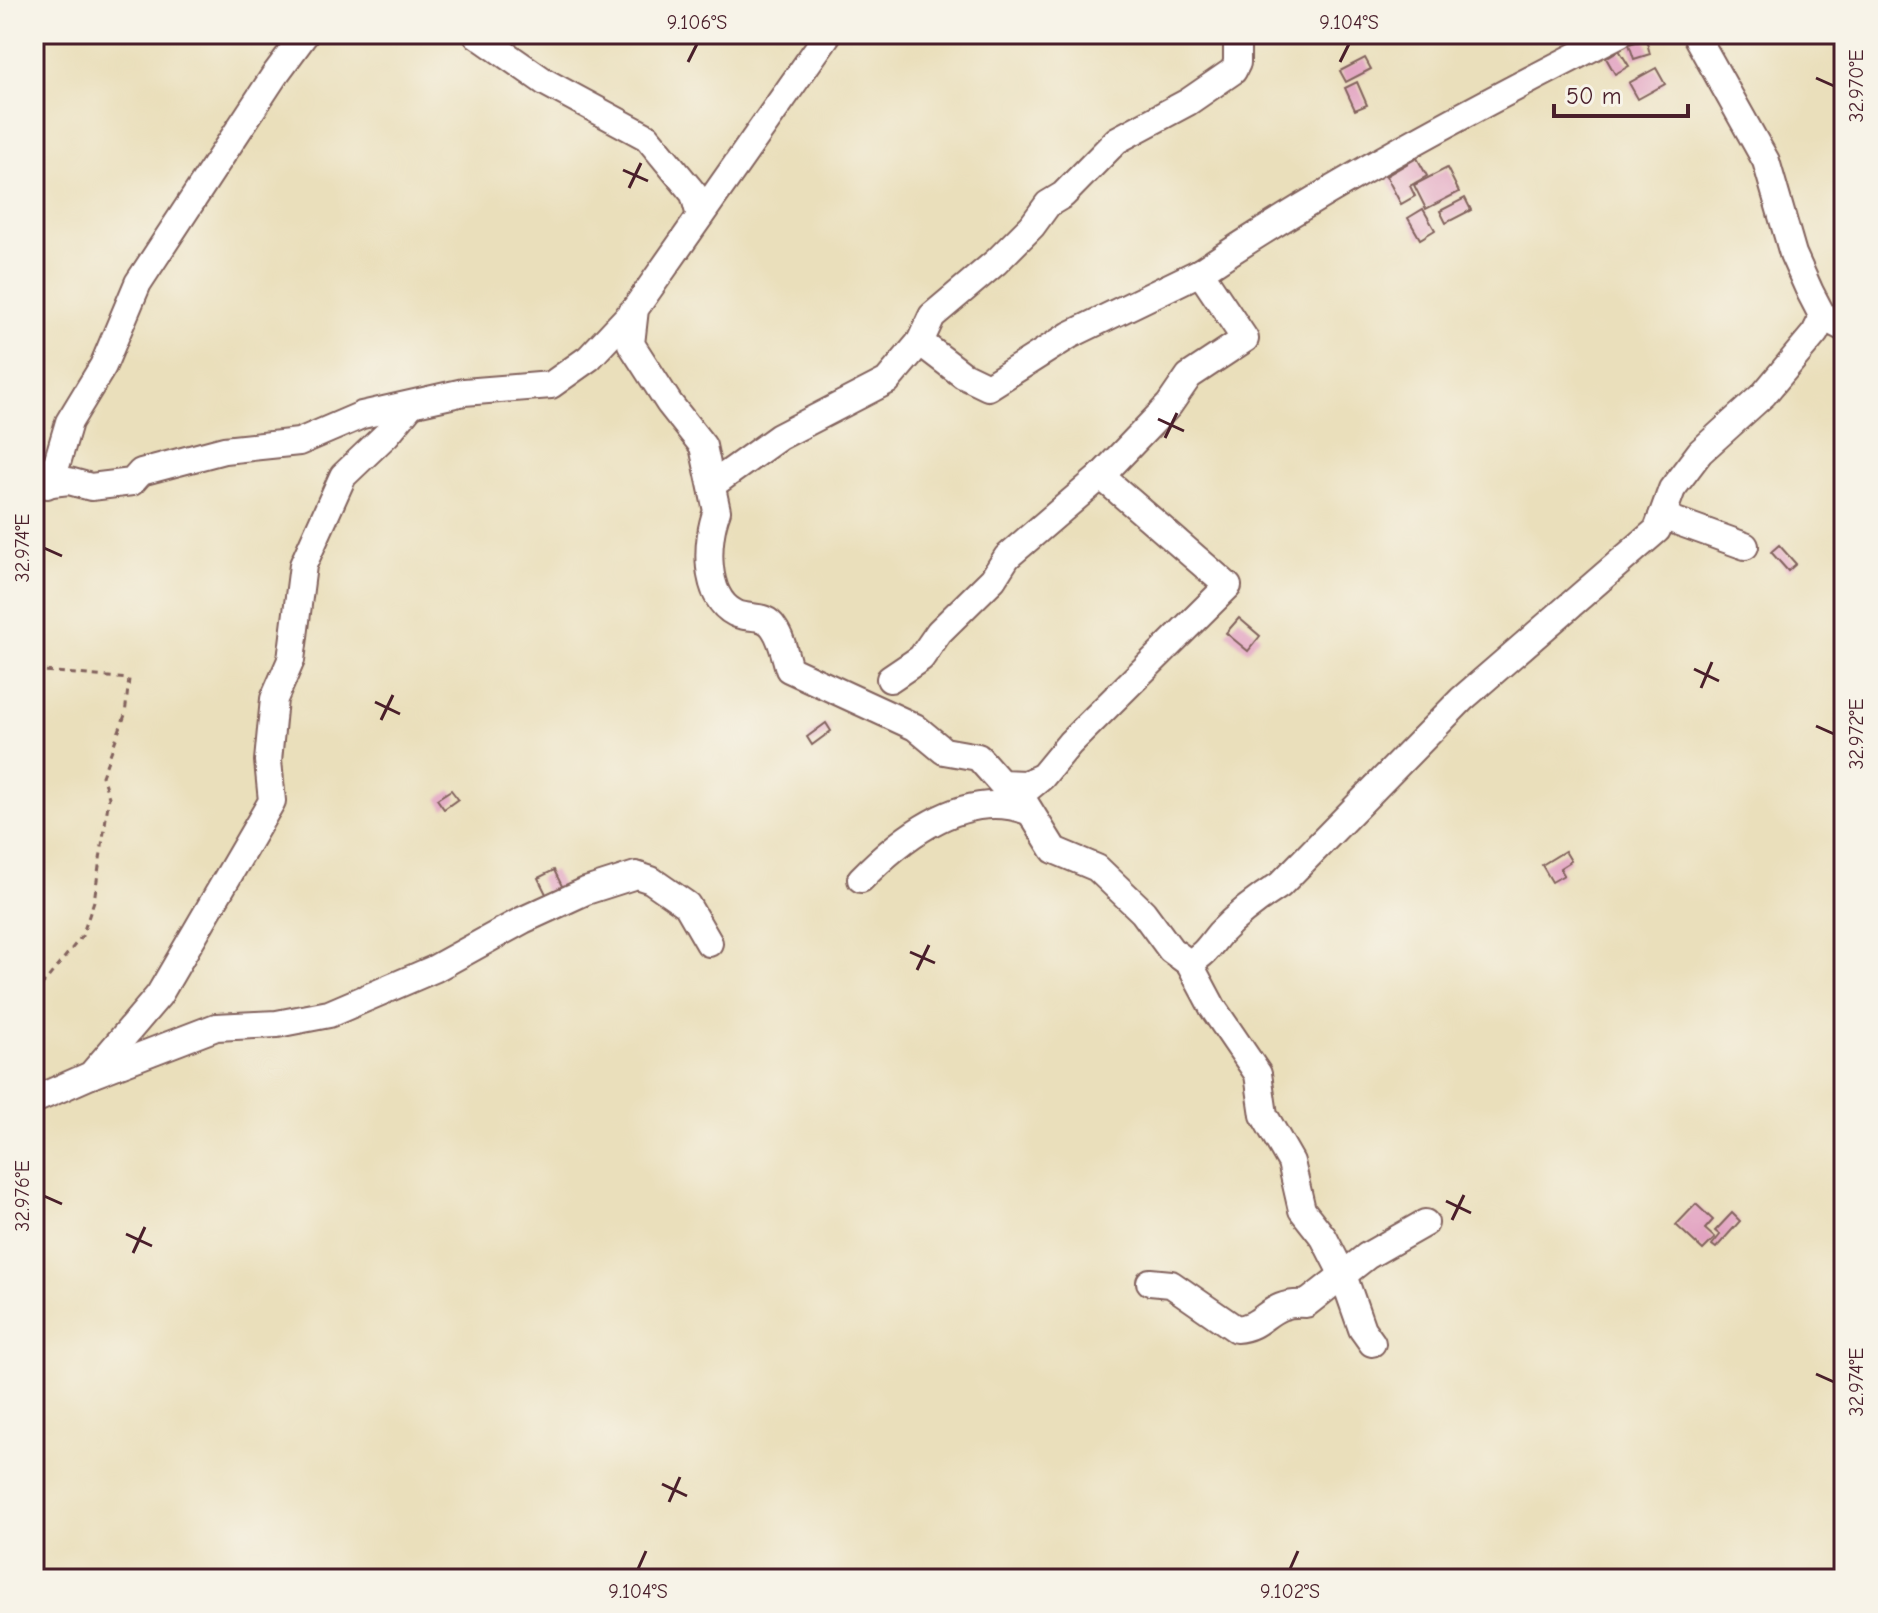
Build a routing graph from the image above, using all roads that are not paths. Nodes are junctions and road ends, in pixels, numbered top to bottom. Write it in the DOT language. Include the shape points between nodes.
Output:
graph roads {
  1 [pos="305,34"];
  2 [pos="476,34"];
  3 [pos="828,34"];
  4 [pos="1237,34"];
  5 [pos="1619,34"];
  6 [pos="1695,34"];
  7 [pos="700,216"];
  8 [pos="1200,272"];
  9 [pos="635,309"];
  10 [pos="1834,322"];
  11 [pos="920,342"];
  12 [pos="410,406"];
  13 [pos="1101,476"];
  14 [pos="41,485"];
  15 [pos="712,485"];
  16 [pos="1662,516"];
  17 [pos="1745,546"];
  18 [pos="890,679"];
  19 [pos="1042,777"];
  20 [pos="1001,783"];
  21 [pos="957,809"];
  22 [pos="1028,811"];
  23 [pos="861,879"];
  24 [pos="709,943"];
  25 [pos="1189,963"];
  26 [pos="91,1075"];
  27 [pos="34,1100"];
  28 [pos="1425,1223"];
  29 [pos="1343,1275"];
  30 [pos="1150,1282"];
  31 [pos="1372,1343"];
  1 -- 14 [label="street" via="138,283 103,366 69,422 57,463"];
  2 -- 7 [label="street" via="545,82 647,137 694,194"];
  3 -- 7 [label="street"];
  4 -- 11 [label="street" via="1233,71 1117,140 996,262 932,316"];
  5 -- 8 [label="street" via="1271,224"];
  6 -- 10 [label="street" via="1766,161 1793,254"];
  7 -- 9 [label="street"];
  8 -- 11 [label="street" via="1070,335 988,387"];
  8 -- 13 [label="street" via="1245,339 1189,376 1169,405"];
  9 -- 12 [label="street" via="589,358 551,385 464,392"];
  9 -- 15 [label="street" via="631,344 703,446"];
  10 -- 16 [label="street" via="1815,333 1764,394 1700,452 1672,489"];
  11 -- 15 [label="street" via="887,381 779,437"];
  12 -- 14 [label="street" via="362,415 299,442 224,450 141,472 132,482"];
  12 -- 26 [label="street" via="343,476 303,565 291,660 274,699 268,761 272,801 159,995"];
  13 -- 18 [label="street" via="1007,557 921,658"];
  13 -- 19 [label="street" via="1228,586"];
  15 -- 20 [label="street" via="717,511 711,579 721,603 737,615 764,618 774,627 789,669 915,727 944,751 978,757"];
  16 -- 17 [label="street"];
  16 -- 25 [label="street" via="1657,530 1462,699 1280,885 1252,902 1207,954"];
  19 -- 20 [label="street" via="1025,784"];
  19 -- 22 [label="street" via="1020,795"];
  20 -- 21 [label="street"];
  21 -- 22 [label="street" via="1009,804"];
  21 -- 23 [label="street" via="890,852"];
  22 -- 25 [label="street" via="1054,850 1097,868"];
  24 -- 26 [label="street" via="687,905 636,875 586,891 434,969 329,1014 216,1027"];
  25 -- 29 [label="street" via="1258,1074 1264,1115 1291,1162 1302,1210"];
  26 -- 27 [label="street"];
  28 -- 29 [label="street"];
  29 -- 30 [label="street" via="1306,1304 1285,1302 1248,1328 1236,1329 1171,1284"];
  29 -- 31 [label="street"];
}
